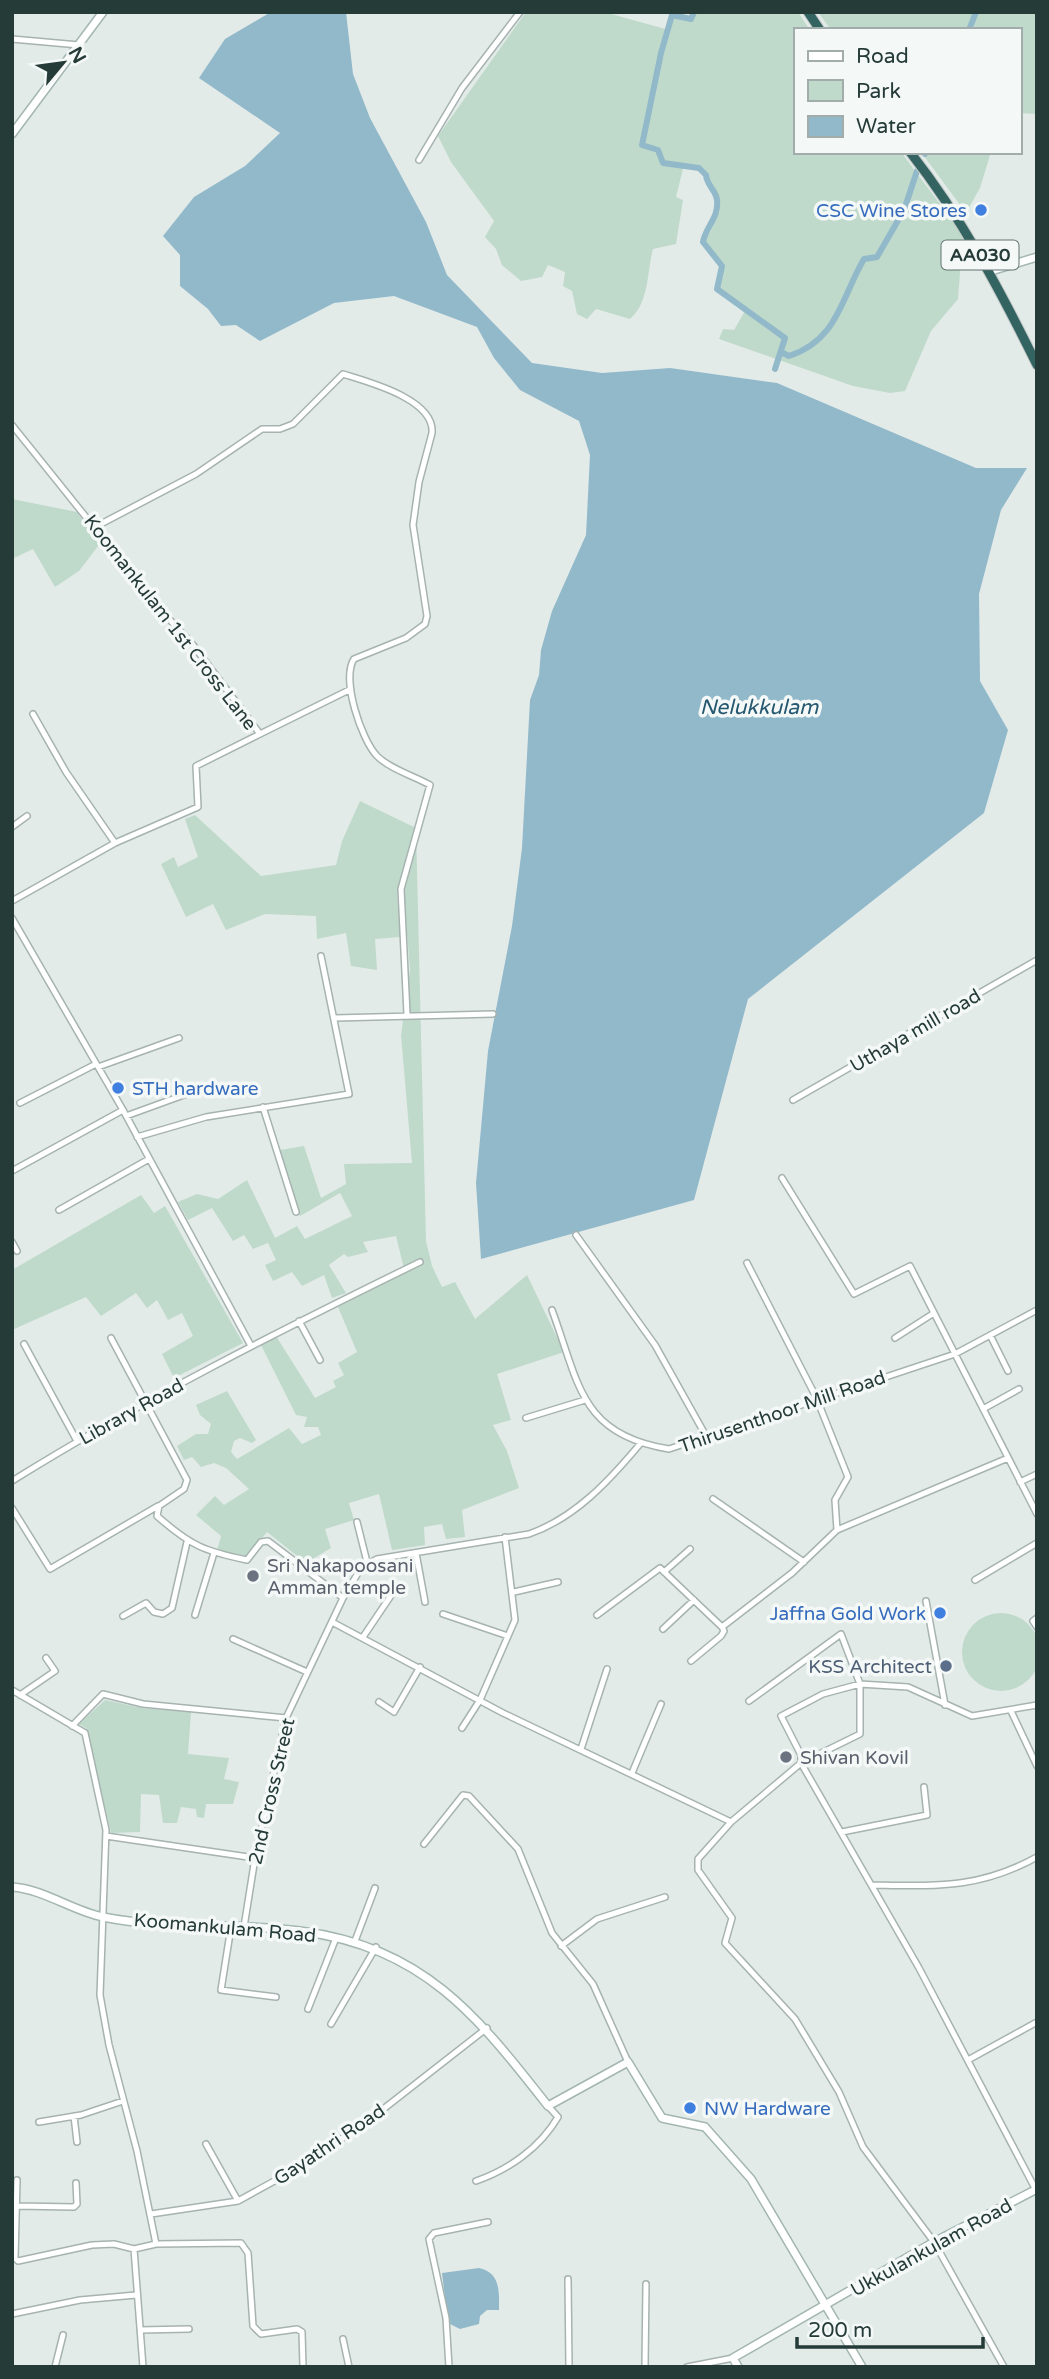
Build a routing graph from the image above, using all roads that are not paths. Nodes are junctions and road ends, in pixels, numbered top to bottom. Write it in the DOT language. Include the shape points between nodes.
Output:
graph roads {
  1 [pos="103,12"];
  2 [pos="520,12"];
  3 [pos="808,12"];
  4 [pos="819,28"];
  5 [pos="12,38"];
  6 [pos="80,45"];
  7 [pos="12,134"];
  8 [pos="912,154"];
  9 [pos="419,160"];
  10 [pos="1037,257"];
  11 [pos="990,271"];
  12 [pos="1037,365"];
  13 [pos="12,425"];
  14 [pos="97,526"];
  15 [pos="349,690"];
  16 [pos="33,714"];
  17 [pos="260,734"];
  18 [pos="27,816"];
  19 [pos="12,827"];
  20 [pos="115,843"];
  21 [pos="12,901"];
  22 [pos="12,918"];
  23 [pos="321,956"];
  24 [pos="1037,960"];
  25 [pos="407,1014"];
  26 [pos="493,1014"];
  27 [pos="335,1018"];
  28 [pos="179,1038"];
  29 [pos="97,1066"];
  30 [pos="203,1088"];
  31 [pos="793,1100"];
  32 [pos="20,1103"];
  33 [pos="263,1107"];
  34 [pos="124,1113"];
  35 [pos="137,1137"];
  36 [pos="149,1159"];
  37 [pos="12,1171"];
  38 [pos="782,1178"];
  39 [pos="59,1210"];
  40 [pos="296,1212"];
  41 [pos="576,1235"];
  42 [pos="12,1241"];
  43 [pos="17,1251"];
  44 [pos="420,1262"];
  45 [pos="747,1263"];
  46 [pos="552,1310"];
  47 [pos="1037,1310"];
  48 [pos="934,1313"];
  49 [pos="299,1321"];
  50 [pos="990,1335"];
  51 [pos="111,1338"];
  52 [pos="895,1338"];
  53 [pos="24,1344"];
  54 [pos="250,1344"];
  55 [pos="955,1354"];
  56 [pos="320,1360"];
  57 [pos="1008,1371"];
  58 [pos="1019,1389"];
  59 [pos="816,1397"];
  60 [pos="586,1400"];
  61 [pos="148,1402"];
  62 [pos="983,1409"];
  63 [pos="526,1418"];
  64 [pos="706,1436"];
  65 [pos="77,1441"];
  66 [pos="640,1444"];
  67 [pos="1008,1458"];
  68 [pos="1037,1474"];
  69 [pos="12,1481"];
  70 [pos="1020,1482"];
  71 [pos="713,1499"];
  72 [pos="159,1506"];
  73 [pos="12,1508"];
  74 [pos="1037,1514"];
  75 [pos="356,1522"];
  76 [pos="837,1530"];
  77 [pos="505,1537"];
  78 [pos="187,1542"];
  79 [pos="1037,1543"];
  80 [pos="690,1549"];
  81 [pos="215,1553"];
  82 [pos="416,1553"];
  83 [pos="367,1562"];
  84 [pos="804,1562"];
  85 [pos="664,1572"];
  86 [pos="975,1580"];
  87 [pos="558,1582"];
  88 [pos="514,1592"];
  89 [pos="392,1594"];
  90 [pos="343,1598"];
  91 [pos="694,1600"];
  92 [pos="926,1601"];
  93 [pos="425,1602"];
  94 [pos="443,1614"];
  95 [pos="195,1615"];
  96 [pos="597,1615"];
  97 [pos="122,1616"];
  98 [pos="1037,1618"];
  99 [pos="332,1622"];
  100 [pos="722,1627"];
  101 [pos="1037,1627"];
  102 [pos="663,1629"];
  103 [pos="508,1636"];
  104 [pos="363,1637"];
  105 [pos="233,1639"];
  106 [pos="46,1658"];
  107 [pos="691,1661"];
  108 [pos="420,1667"];
  109 [pos="607,1669"];
  110 [pos="307,1672"];
  111 [pos="860,1684"];
  112 [pos="17,1692"];
  113 [pos="12,1699"];
  114 [pos="480,1700"];
  115 [pos="748,1701"];
  116 [pos="379,1702"];
  117 [pos="661,1703"];
  118 [pos="945,1705"];
  119 [pos="1037,1705"];
  120 [pos="1011,1711"];
  121 [pos="286,1718"];
  122 [pos="72,1726"];
  123 [pos="462,1728"];
  124 [pos="582,1749"];
  125 [pos="801,1763"];
  126 [pos="1037,1766"];
  127 [pos="632,1773"];
  128 [pos="924,1787"];
  129 [pos="731,1822"];
  130 [pos="841,1830"];
  131 [pos="106,1836"];
  132 [pos="424,1844"];
  133 [pos="1037,1857"];
  134 [pos="254,1858"];
  135 [pos="872,1885"];
  136 [pos="12,1887"];
  137 [pos="375,1888"];
  138 [pos="665,1897"];
  139 [pos="103,1917"];
  140 [pos="231,1927"];
  141 [pos="244,1927"];
  142 [pos="336,1938"];
  143 [pos="355,1941"];
  144 [pos="561,1946"];
  145 [pos="376,1948"];
  146 [pos="276,1997"];
  147 [pos="308,2009"];
  148 [pos="1037,2022"];
  149 [pos="331,2024"];
  150 [pos="486,2028"];
  151 [pos="968,2060"];
  152 [pos="628,2062"];
  153 [pos="123,2101"];
  154 [pos="548,2106"];
  155 [pos="74,2116"];
  156 [pos="39,2122"];
  157 [pos="77,2142"];
  158 [pos="206,2144"];
  159 [pos="17,2180"];
  160 [pos="475,2181"];
  161 [pos="76,2183"];
  162 [pos="1036,2190"];
  163 [pos="238,2201"];
  164 [pos="17,2206"];
  165 [pos="151,2214"];
  166 [pos="488,2222"];
  167 [pos="934,2242"];
  168 [pos="156,2244"];
  169 [pos="134,2249"];
  170 [pos="568,2279"];
  171 [pos="646,2284"];
  172 [pos="136,2295"];
  173 [pos="826,2305"];
  174 [pos="12,2314"];
  175 [pos="190,2329"];
  176 [pos="139,2330"];
  177 [pos="63,2335"];
  178 [pos="343,2339"];
  179 [pos="733,2358"];
  180 [pos="690,2366"];
  181 [pos="55,2367"];
  182 [pos="144,2367"];
  183 [pos="303,2367"];
  184 [pos="349,2367"];
  185 [pos="449,2367"];
  186 [pos="569,2367"];
  187 [pos="645,2367"];
  188 [pos="738,2367"];
  189 [pos="862,2367"];
  190 [pos="1004,2367"];
  1 -- 6 [label="street"];
  2 -- 9 [label="street" via="462,88"];
  3 -- 4 [label="highway"];
  5 -- 6 [label="street"];
  6 -- 7 [label="street"];
  8 -- 11 [label="highway, AA030"];
  10 -- 11 [label="street"];
  11 -- 12 [label="highway, AA030"];
  13 -- 14 [label="street, Koomankulam 1st Cross Lane"];
  14 -- 15 [label="street" via="196,474 262,429 293,424 343,374 417,404 433,426 413,525 425,624 407,638 354,659"];
  14 -- 17 [label="street, Koomankulam 1st Cross Lane"];
  15 -- 17 [label="street"];
  15 -- 25 [label="street" via="376,754 430,785 401,889"];
  16 -- 20 [label="street"];
  17 -- 20 [label="street, Koomankulam 1st Cross Lane" via="196,766 198,807"];
  18 -- 19 [label="street"];
  20 -- 21 [label="street, Koomankulam 1st Cross Lane"];
  22 -- 29 [label="street"];
  23 -- 27 [label="street"];
  24 -- 31 [label="street, Uthaya mill road"];
  25 -- 26 [label="street"];
  25 -- 27 [label="street"];
  27 -- 33 [label="street" via="349,1094"];
  28 -- 29 [label="street"];
  29 -- 32 [label="street"];
  29 -- 34 [label="street"];
  30 -- 34 [label="street"];
  33 -- 35 [label="street" via="206,1116"];
  33 -- 40 [label="street"];
  34 -- 35 [label="street"];
  34 -- 37 [label="street"];
  35 -- 36 [label="street"];
  36 -- 39 [label="street"];
  36 -- 54 [label="street"];
  38 -- 48 [label="street" via="854,1294 910,1266"];
  41 -- 64 [label="street" via="655,1345"];
  42 -- 43 [label="street"];
  44 -- 49 [label="street, Library Road"];
  45 -- 59 [label="street"];
  46 -- 60 [label="street, Thirusenthoor Mill Road"];
  47 -- 50 [label="street, Thirusenthoor Mill Road"];
  48 -- 52 [label="street"];
  48 -- 55 [label="street"];
  49 -- 54 [label="street, Library Road"];
  49 -- 56 [label="street"];
  50 -- 55 [label="street, Thirusenthoor Mill Road"];
  50 -- 57 [label="street"];
  51 -- 61 [label="street"];
  53 -- 65 [label="street"];
  54 -- 61 [label="street, Library Road"];
  55 -- 59 [label="street, Thirusenthoor Mill Road"];
  55 -- 62 [label="street"];
  58 -- 62 [label="street"];
  59 -- 64 [label="street, Thirusenthoor Mill Road"];
  59 -- 76 [label="street" via="848,1477 835,1500"];
  60 -- 63 [label="street"];
  60 -- 66 [label="street, Thirusenthoor Mill Road" via="602,1424"];
  61 -- 65 [label="street, Library Road"];
  61 -- 72 [label="street" via="187,1480 184,1489"];
  62 -- 67 [label="street"];
  64 -- 66 [label="street, Thirusenthoor Mill Road" via="669,1449"];
  65 -- 69 [label="street, Library Road"];
  66 -- 77 [label="street" via="611,1478 573,1510 544,1529"];
  67 -- 70 [label="street"];
  67 -- 76 [label="street"];
  68 -- 70 [label="street"];
  70 -- 74 [label="street"];
  71 -- 84 [label="street"];
  72 -- 73 [label="street" via="50,1569"];
  72 -- 78 [label="street" via="157,1516"];
  75 -- 83 [label="street"];
  76 -- 84 [label="street"];
  77 -- 82 [label="street"];
  77 -- 88 [label="street"];
  78 -- 81 [label="street"];
  78 -- 97 [label="street" via="172,1608 163,1614 154,1612 146,1602"];
  79 -- 86 [label="street"];
  80 -- 85 [label="street"];
  81 -- 90 [label="street" via="247,1560 261,1542 268,1541"];
  81 -- 95 [label="street"];
  82 -- 83 [label="street"];
  82 -- 93 [label="street"];
  83 -- 90 [label="street, 2nd Cross Street"];
  84 -- 100 [label="street"];
  85 -- 91 [label="street"];
  85 -- 96 [label="street" via="656,1569"];
  87 -- 88 [label="street"];
  88 -- 103 [label="street" via="515,1620"];
  89 -- 104 [label="street"];
  90 -- 99 [label="street, 2nd Cross Street"];
  91 -- 100 [label="street"];
  91 -- 102 [label="street"];
  92 -- 118 [label="street"];
  94 -- 103 [label="street"];
  98 -- 101 [label="street" via="1033,1621"];
  99 -- 104 [label="street"];
  99 -- 110 [label="street, 2nd Cross Street"];
  100 -- 107 [label="street" via="721,1636"];
  103 -- 114 [label="street"];
  104 -- 108 [label="street"];
  105 -- 110 [label="street"];
  106 -- 112 [label="street" via="55,1671"];
  108 -- 114 [label="street"];
  108 -- 116 [label="street" via="394,1712"];
  109 -- 124 [label="street"];
  110 -- 121 [label="street, 2nd Cross Street"];
  111 -- 115 [label="street" via="841,1634"];
  111 -- 118 [label="street" via="908,1687"];
  111 -- 125 [label="street" via="860,1734"];
  111 -- 125 [label="street" via="823,1694 781,1716"];
  112 -- 113 [label="street"];
  112 -- 122 [label="street"];
  114 -- 123 [label="street"];
  114 -- 124 [label="street"];
  117 -- 127 [label="street"];
  118 -- 120 [label="street" via="972,1716"];
  119 -- 120 [label="street"];
  120 -- 126 [label="street"];
  121 -- 122 [label="street" via="143,1704 103,1694"];
  121 -- 134 [label="street, 2nd Cross Street"];
  122 -- 131 [label="street" via="85,1733"];
  124 -- 127 [label="street"];
  125 -- 129 [label="street"];
  125 -- 130 [label="street"];
  127 -- 129 [label="street"];
  128 -- 130 [label="street" via="927,1815"];
  129 -- 167 [label="street" via="698,1859 698,1870 732,1918 725,1943 795,2019 839,2091 863,2147"];
  130 -- 135 [label="street"];
  131 -- 134 [label="street"];
  131 -- 139 [label="street"];
  132 -- 144 [label="street" via="458,1798 469,1796 519,1849"];
  133 -- 135 [label="street" via="978,1882"];
  134 -- 141 [label="street, 2nd Cross Street"];
  135 -- 151 [label="street"];
  136 -- 139 [label="street, Koomankulam Road"];
  137 -- 143 [label="street"];
  138 -- 144 [label="street" via="597,1919"];
  139 -- 140 [label="street, Koomankulam Road"];
  139 -- 153 [label="street" via="100,1995"];
  140 -- 141 [label="street, Koomankulam Road"];
  140 -- 146 [label="street" via="221,1990"];
  141 -- 142 [label="street, Koomankulam Road"];
  142 -- 143 [label="street, Koomankulam Road"];
  142 -- 147 [label="street"];
  143 -- 145 [label="street, Koomankulam Road"];
  144 -- 152 [label="street" via="593,1984"];
  145 -- 149 [label="street"];
  145 -- 150 [label="street, Koomankulam Road" via="419,1970"];
  148 -- 151 [label="street"];
  150 -- 154 [label="street, Koomankulam Road"];
  150 -- 163 [label="street, Gayathri Road" via="368,2121"];
  151 -- 162 [label="street"];
  152 -- 154 [label="street"];
  152 -- 173 [label="street" via="662,2118 705,2127 751,2179"];
  153 -- 155 [label="street"];
  153 -- 165 [label="street"];
  154 -- 160 [label="street" via="558,2118 537,2143 500,2173"];
  155 -- 156 [label="street"];
  155 -- 157 [label="street"];
  158 -- 163 [label="street"];
  159 -- 164 [label="street"];
  161 -- 164 [label="street" via="74,2207"];
  162 -- 167 [label="street, Ukkulankulam Road"];
  163 -- 165 [label="street, Gayathri Road"];
  164 -- 169 [label="street" via="18,2262 92,2245"];
  165 -- 168 [label="street"];
  166 -- 185 [label="street" via="434,2233 429,2239 446,2318"];
  167 -- 173 [label="street, Ukkulankulam Road"];
  167 -- 190 [label="street"];
  168 -- 169 [label="street"];
  168 -- 183 [label="street" via="241,2243 248,2253 253,2326 261,2334 302,2332"];
  169 -- 172 [label="street"];
  170 -- 186 [label="street"];
  171 -- 187 [label="street"];
  172 -- 174 [label="street" via="80,2300"];
  172 -- 176 [label="street"];
  173 -- 179 [label="street, Ukkulankulam Road"];
  173 -- 189 [label="street"];
  175 -- 176 [label="street"];
  176 -- 182 [label="street"];
  177 -- 181 [label="street"];
  178 -- 184 [label="street"];
  179 -- 180 [label="street"];
  179 -- 188 [label="street"];
}
